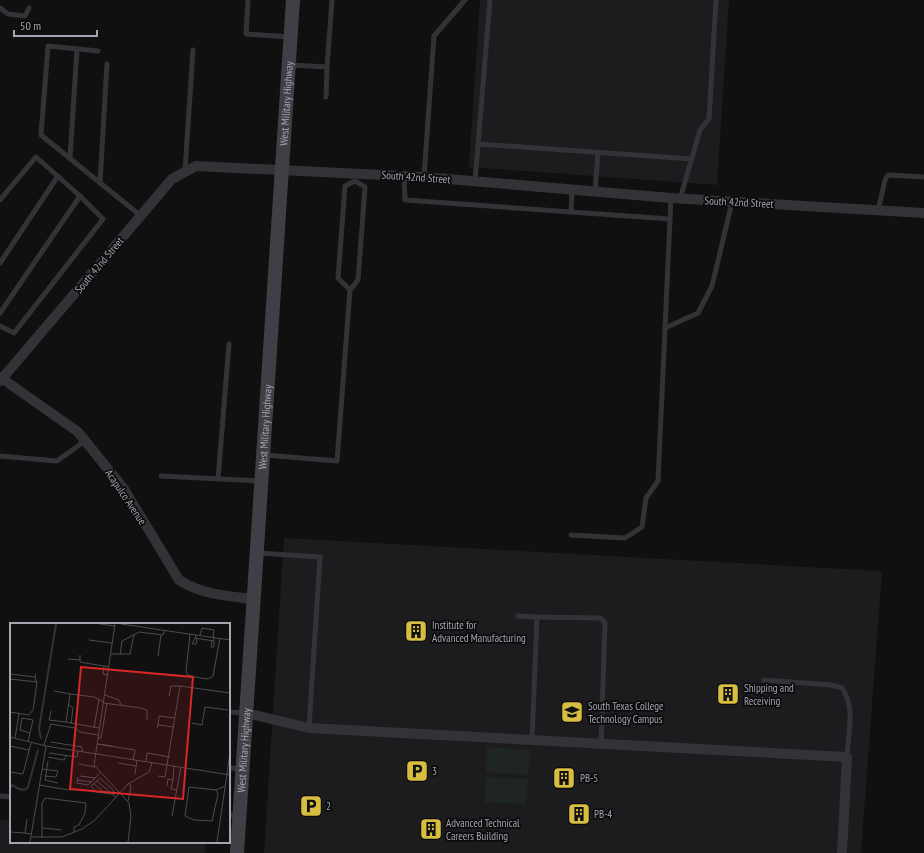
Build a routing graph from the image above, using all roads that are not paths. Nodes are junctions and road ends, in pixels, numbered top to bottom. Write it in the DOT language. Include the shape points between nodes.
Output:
graph roads {
  1 [pos="248,0"];
  2 [pos="293,0"];
  3 [pos="332,0"];
  4 [pos="465,0"];
  5 [pos="490,0"];
  6 [pos="716,0"];
  7 [pos="0,8"];
  8 [pos="29,8"];
  9 [pos="291,37"];
  10 [pos="77,49"];
  11 [pos="193,50"];
  12 [pos="98,51"];
  13 [pos="107,64"];
  14 [pos="290,65"];
  15 [pos="327,67"];
  16 [pos="326,97"];
  17 [pos="478,144"];
  18 [pos="598,152"];
  19 [pos="70,158"];
  20 [pos="692,158"];
  21 [pos="185,170"];
  22 [pos="283,171"];
  23 [pos="58,176"];
  24 [pos="404,176"];
  25 [pos="424,176"];
  26 [pos="355,177"];
  27 [pos="924,177"];
  28 [pos="475,182"];
  29 [pos="100,183"];
  30 [pos="572,190"];
  31 [pos="595,192"];
  32 [pos="80,196"];
  33 [pos="676,199"];
  34 [pos="0,200"];
  35 [pos="732,202"];
  36 [pos="878,211"];
  37 [pos="571,212"];
  38 [pos="924,213"];
  39 [pos="141,216"];
  40 [pos="670,219"];
  41 [pos="0,263"];
  42 [pos="350,290"];
  43 [pos="0,312"];
  44 [pos="0,326"];
  45 [pos="665,328"];
  46 [pos="229,344"];
  47 [pos="1,379"];
  48 [pos="85,441"];
  49 [pos="263,454"];
  50 [pos="0,456"];
  51 [pos="161,476"];
  52 [pos="218,479"];
  53 [pos="262,481"];
  54 [pos="571,535"];
  55 [pos="257,553"];
  56 [pos="254,598"];
  57 [pos="518,616"];
  58 [pos="537,617"];
  59 [pos="764,680"];
  60 [pos="230,712"];
  61 [pos="246,713"];
  62 [pos="309,728"];
  63 [pos="532,740"];
  64 [pos="601,744"];
  65 [pos="847,757"];
  66 [pos="236,768"];
  67 [pos="0,796"];
  68 [pos="10,797"];
  69 [pos="234,815"];
  70 [pos="237,853"];
  71 [pos="842,853"];
  1 -- 9 [label="lane" via="246,34"];
  2 -- 9 [label="main road, West Military Highway"];
  3 -- 15 [label="lane"];
  4 -- 25 [label="lane" via="434,36"];
  5 -- 17 [label="lane"];
  6 -- 20 [label="lane" via="709,119 700,130"];
  7 -- 8 [label="lane" via="8,14 25,16"];
  9 -- 14 [label="main road, West Military Highway"];
  10 -- 12 [label="lane"];
  10 -- 19 [label="lane"];
  10 -- 19 [label="lane" via="48,46 41,135"];
  11 -- 21 [label="lane"];
  13 -- 29 [label="lane"];
  14 -- 15 [label="lane"];
  14 -- 22 [label="main road, West Military Highway"];
  15 -- 16 [label="lane"];
  17 -- 18 [label="lane"];
  17 -- 28 [label="lane"];
  18 -- 20 [label="lane"];
  18 -- 31 [label="lane"];
  19 -- 29 [label="lane"];
  20 -- 33 [label="lane"];
  21 -- 22 [label="street, South 42nd Street" via="196,166"];
  21 -- 39 [label="street, South 42nd Street" via="172,180"];
  22 -- 26 [label="street, South 42nd Street"];
  22 -- 49 [label="main road, West Military Highway"];
  23 -- 32 [label="lane"];
  23 -- 34 [label="lane" via="36,157"];
  23 -- 41 [label="lane"];
  24 -- 25 [label="street, South 42nd Street"];
  24 -- 26 [label="street, South 42nd Street"];
  24 -- 37 [label="lane" via="406,200"];
  25 -- 28 [label="street, South 42nd Street"];
  26 -- 42 [label="lane" via="365,187 358,280"];
  26 -- 42 [label="lane" via="345,186 338,278"];
  27 -- 36 [label="lane" via="888,175"];
  28 -- 30 [label="street, South 42nd Street"];
  29 -- 39 [label="lane"];
  30 -- 31 [label="street, South 42nd Street"];
  30 -- 37 [label="lane"];
  31 -- 33 [label="street, South 42nd Street"];
  32 -- 43 [label="lane"];
  32 -- 44 [label="lane" via="103,219 14,333"];
  33 -- 35 [label="street, South 42nd Street"];
  33 -- 40 [label="lane"];
  35 -- 36 [label="street, South 42nd Street"];
  35 -- 45 [label="lane" via="712,286 698,313"];
  36 -- 38 [label="street, South 42nd Street"];
  37 -- 40 [label="lane"];
  39 -- 47 [label="street, South 42nd Street"];
  40 -- 45 [label="lane"];
  42 -- 49 [label="lane" via="337,461"];
  45 -- 54 [label="lane" via="658,481 646,498 642,527 625,538"];
  46 -- 52 [label="lane"];
  47 -- 48 [label="street, Acapulco Avenue" via="78,432"];
  48 -- 50 [label="lane" via="57,461"];
  48 -- 56 [label="street, Acapulco Avenue" via="124,489 179,580 193,589 220,596"];
  49 -- 53 [label="main road, West Military Highway"];
  51 -- 52 [label="lane"];
  52 -- 53 [label="lane"];
  53 -- 55 [label="main road, West Military Highway"];
  55 -- 56 [label="main road, West Military Highway"];
  55 -- 62 [label="lane" via="320,558"];
  56 -- 61 [label="main road, West Military Highway"];
  57 -- 58 [label="lane"];
  58 -- 63 [label="lane"];
  58 -- 64 [label="lane" via="601,618 605,623"];
  59 -- 65 [label="lane" via="842,688 849,697 850,710"];
  60 -- 61 [label="lane"];
  61 -- 62 [label="street"];
  61 -- 66 [label="main road, West Military Highway"];
  62 -- 63 [label="street"];
  63 -- 64 [label="street"];
  64 -- 65 [label="street"];
  65 -- 71 [label="street"];
  66 -- 69 [label="main road, West Military Highway"];
  67 -- 68 [label="lane"];
  69 -- 70 [label="main road, West Military Highway"];
}
